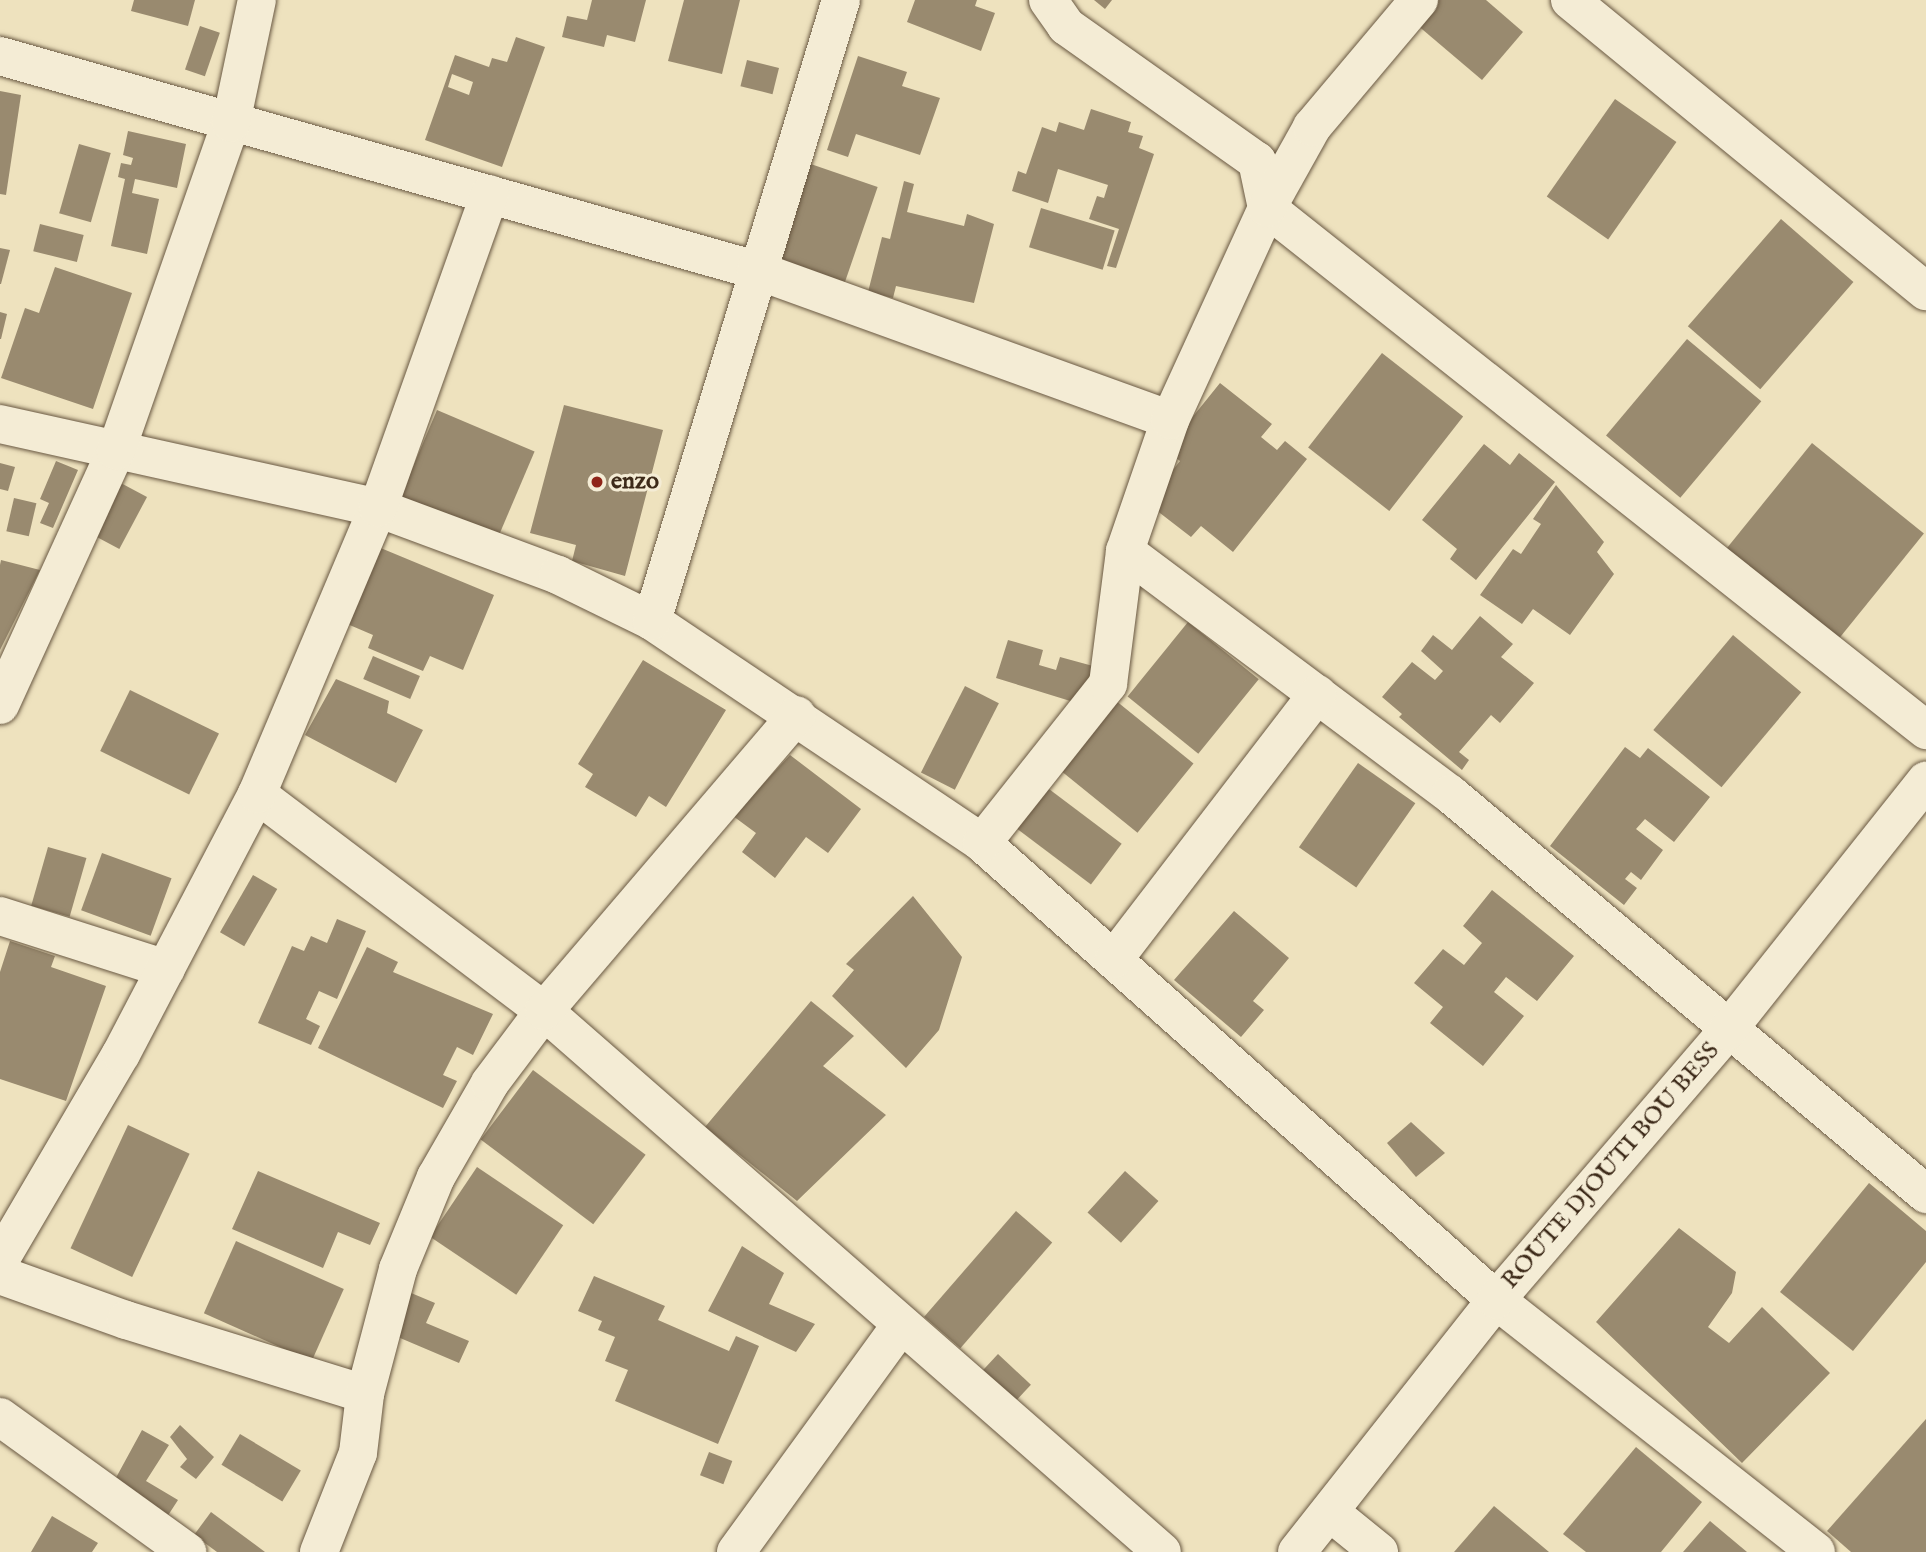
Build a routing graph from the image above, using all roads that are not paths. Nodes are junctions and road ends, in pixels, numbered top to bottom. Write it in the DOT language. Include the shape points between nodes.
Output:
graph roads {
  1 [pos="257,0"];
  2 [pos="841,0"];
  3 [pos="1048,0"];
  4 [pos="1419,0"];
  5 [pos="1570,0"];
  6 [pos="0,56"];
  7 [pos="231,123"];
  8 [pos="490,194"];
  9 [pos="1267,208"];
  10 [pos="757,270"];
  11 [pos="1926,291"];
  12 [pos="1170,420"];
  13 [pos="0,424"];
  14 [pos="116,451"];
  15 [pos="378,508"];
  16 [pos="1125,551"];
  17 [pos="652,621"];
  18 [pos="1317,694"];
  19 [pos="2,697"];
  20 [pos="797,715"];
  21 [pos="1926,730"];
  22 [pos="1926,781"];
  23 [pos="257,794"];
  24 [pos="982,843"];
  25 [pos="0,916"];
  26 [pos="1114,960"];
  27 [pos="166,969"];
  28 [pos="544,1011"];
  29 [pos="1727,1031"];
  30 [pos="1926,1194"];
  31 [pos="0,1260"];
  32 [pos="0,1275"];
  33 [pos="1496,1300"];
  34 [pos="901,1325"];
  35 [pos="365,1394"];
  36 [pos="1,1420"];
  37 [pos="1331,1513"];
  38 [pos="187,1552"];
  39 [pos="319,1552"];
  40 [pos="736,1552"];
  41 [pos="1162,1552"];
  42 [pos="1297,1552"];
  43 [pos="1379,1552"];
  44 [pos="1816,1552"];
  1 -- 7 [label="street"];
  2 -- 10 [label="street"];
  3 -- 9 [label="street" via="1066,26 1257,161"];
  4 -- 9 [label="street" via="1312,127"];
  5 -- 11 [label="street"];
  6 -- 7 [label="street"];
  7 -- 8 [label="street"];
  7 -- 14 [label="street"];
  8 -- 10 [label="street"];
  8 -- 15 [label="street"];
  9 -- 12 [label="street"];
  9 -- 21 [label="street"];
  10 -- 12 [label="street"];
  10 -- 17 [label="street"];
  12 -- 16 [label="street"];
  13 -- 14 [label="street"];
  14 -- 15 [label="street"];
  14 -- 19 [label="street"];
  15 -- 17 [label="street" via="558,575"];
  15 -- 23 [label="street"];
  16 -- 18 [label="street"];
  16 -- 24 [label="street" via="1108,684"];
  17 -- 20 [label="street"];
  18 -- 26 [label="street"];
  18 -- 29 [label="street" via="1450,794"];
  20 -- 24 [label="street"];
  20 -- 28 [label="street"];
  22 -- 29 [label="street, ROUTE DJOUTI BOU BESS"];
  23 -- 27 [label="street"];
  23 -- 28 [label="street"];
  24 -- 26 [label="street"];
  25 -- 27 [label="street"];
  26 -- 33 [label="street"];
  27 -- 31 [label="street"];
  28 -- 34 [label="street"];
  28 -- 35 [label="street" via="490,1083 436,1177 398,1269"];
  29 -- 30 [label="street"];
  29 -- 33 [label="street, ROUTE DJOUTI BOU BESS"];
  32 -- 35 [label="street" via="126,1320"];
  33 -- 37 [label="street, ROUTE DJOUTI BOU BESS"];
  33 -- 44 [label="street"];
  34 -- 40 [label="street"];
  34 -- 41 [label="street"];
  35 -- 39 [label="street" via="358,1453"];
  36 -- 38 [label="street"];
  37 -- 42 [label="street, ROUTE DJOUTI BOU BESS"];
  37 -- 43 [label="street"];
}
